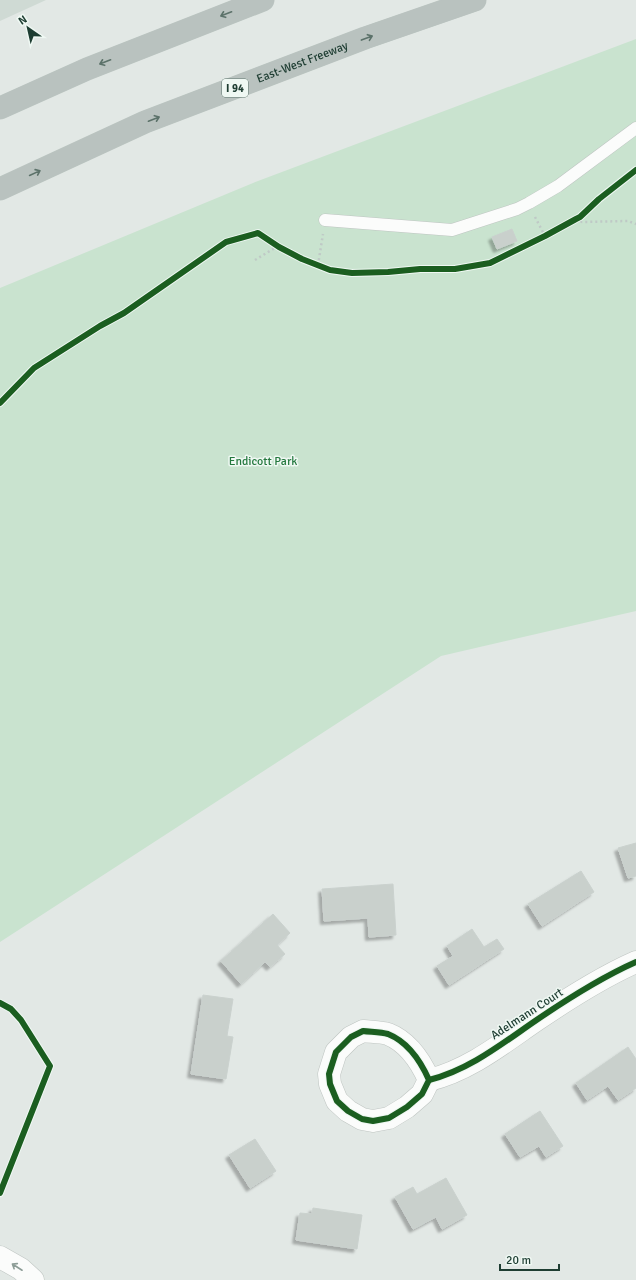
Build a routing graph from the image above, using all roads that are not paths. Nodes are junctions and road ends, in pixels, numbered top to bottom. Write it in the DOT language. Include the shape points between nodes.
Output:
graph roads {
  1 [pos="263,0"];
  2 [pos="475,0"];
  3 [pos="0,108"];
  4 [pos="636,128"];
  5 [pos="0,189"];
  6 [pos="325,220"];
  7 [pos="636,962"];
  8 [pos="429,1080"];
  9 [pos="0,1257"];
  10 [pos="33,1280"];
  1 -- 3 [label="highway, one-way" via="87,68"];
  5 -- 2 [label="highway, East-West Freeway / I 94, one-way" via="145,122 365,38"];
  4 -- 6 [label="lane" via="558,186 529,203 452,230"];
  7 -- 8 [label="street, Adelmann Court" via="610,974 459,1070"];
  8 -- 8 [label="street" via="416,1056 398,1039 387,1034 363,1031 351,1037 336,1052 329,1074 337,1101 362,1119 373,1121 389,1118 407,1107 422,1094"];
  10 -- 9 [label="street, one-way" via="21,1269"];
}
